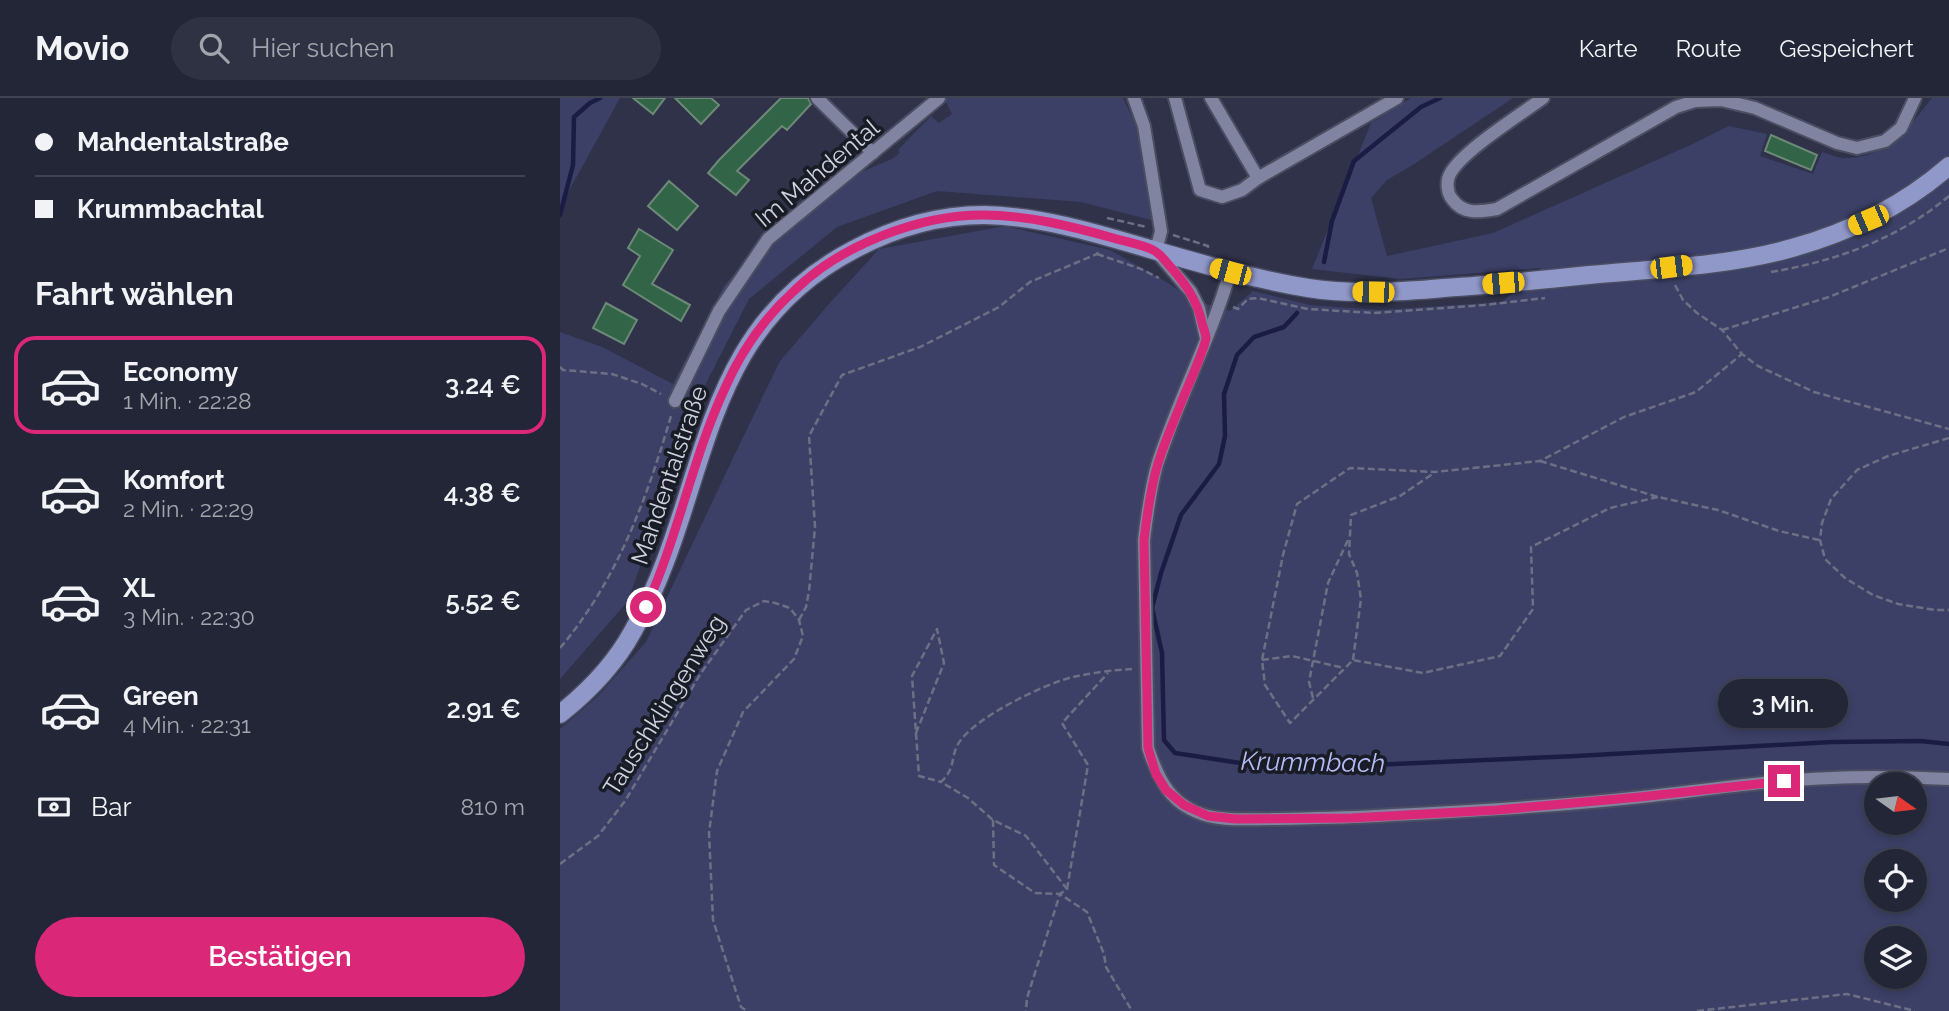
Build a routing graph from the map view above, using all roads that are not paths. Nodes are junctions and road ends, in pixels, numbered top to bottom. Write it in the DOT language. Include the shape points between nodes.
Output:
graph roads {
  1 [pos="817,98"];
  2 [pos="939,98"];
  3 [pos="1134,98"];
  4 [pos="1175,98"];
  5 [pos="1211,98"];
  6 [pos="1397,98"];
  7 [pos="1543,98"];
  8 [pos="1914,98"];
  9 [pos="1697,100"];
  10 [pos="873,153"];
  11 [pos="1949,166"];
  12 [pos="1258,178"];
  13 [pos="1156,251"];
  14 [pos="1230,272"];
  15 [pos="1206,340"];
  16 [pos="675,401"];
  17 [pos="560,714"];
  18 [pos="1949,779"];
  1 -- 10 [label="street"];
  2 -- 10 [label="street, Im Mahdental"];
  3 -- 13 [label="street" via="1144,126 1161,231"];
  4 -- 12 [label="street" via="1200,190 1222,197"];
  5 -- 12 [label="street"];
  6 -- 12 [label="street"];
  7 -- 9 [label="street" via="1461,158 1447,185 1460,207 1474,213 1497,208 1676,107"];
  8 -- 9 [label="street" via="1901,128 1885,141 1857,148 1755,108"];
  10 -- 16 [label="street, Im Mahdental" via="768,239 719,311"];
  11 -- 14 [label="main road, Mahdentalstraße" via="1911,196 1868,220 1789,249 1729,260 1385,291 1315,289"];
  13 -- 14 [label="main road, Mahdentalstraße"];
  13 -- 15 [label="street" via="1199,309"];
  13 -- 17 [label="main road, Mahdentalstraße" via="1054,224 981,215 889,233 821,268 775,310 740,359 705,439 659,578 631,635 591,687"];
  14 -- 15 [label="street"];
  15 -- 18 [label="street" via="1157,465 1144,540 1148,748 1166,790 1184,805 1208,816 1236,819 1352,818 1831,778"];
}
